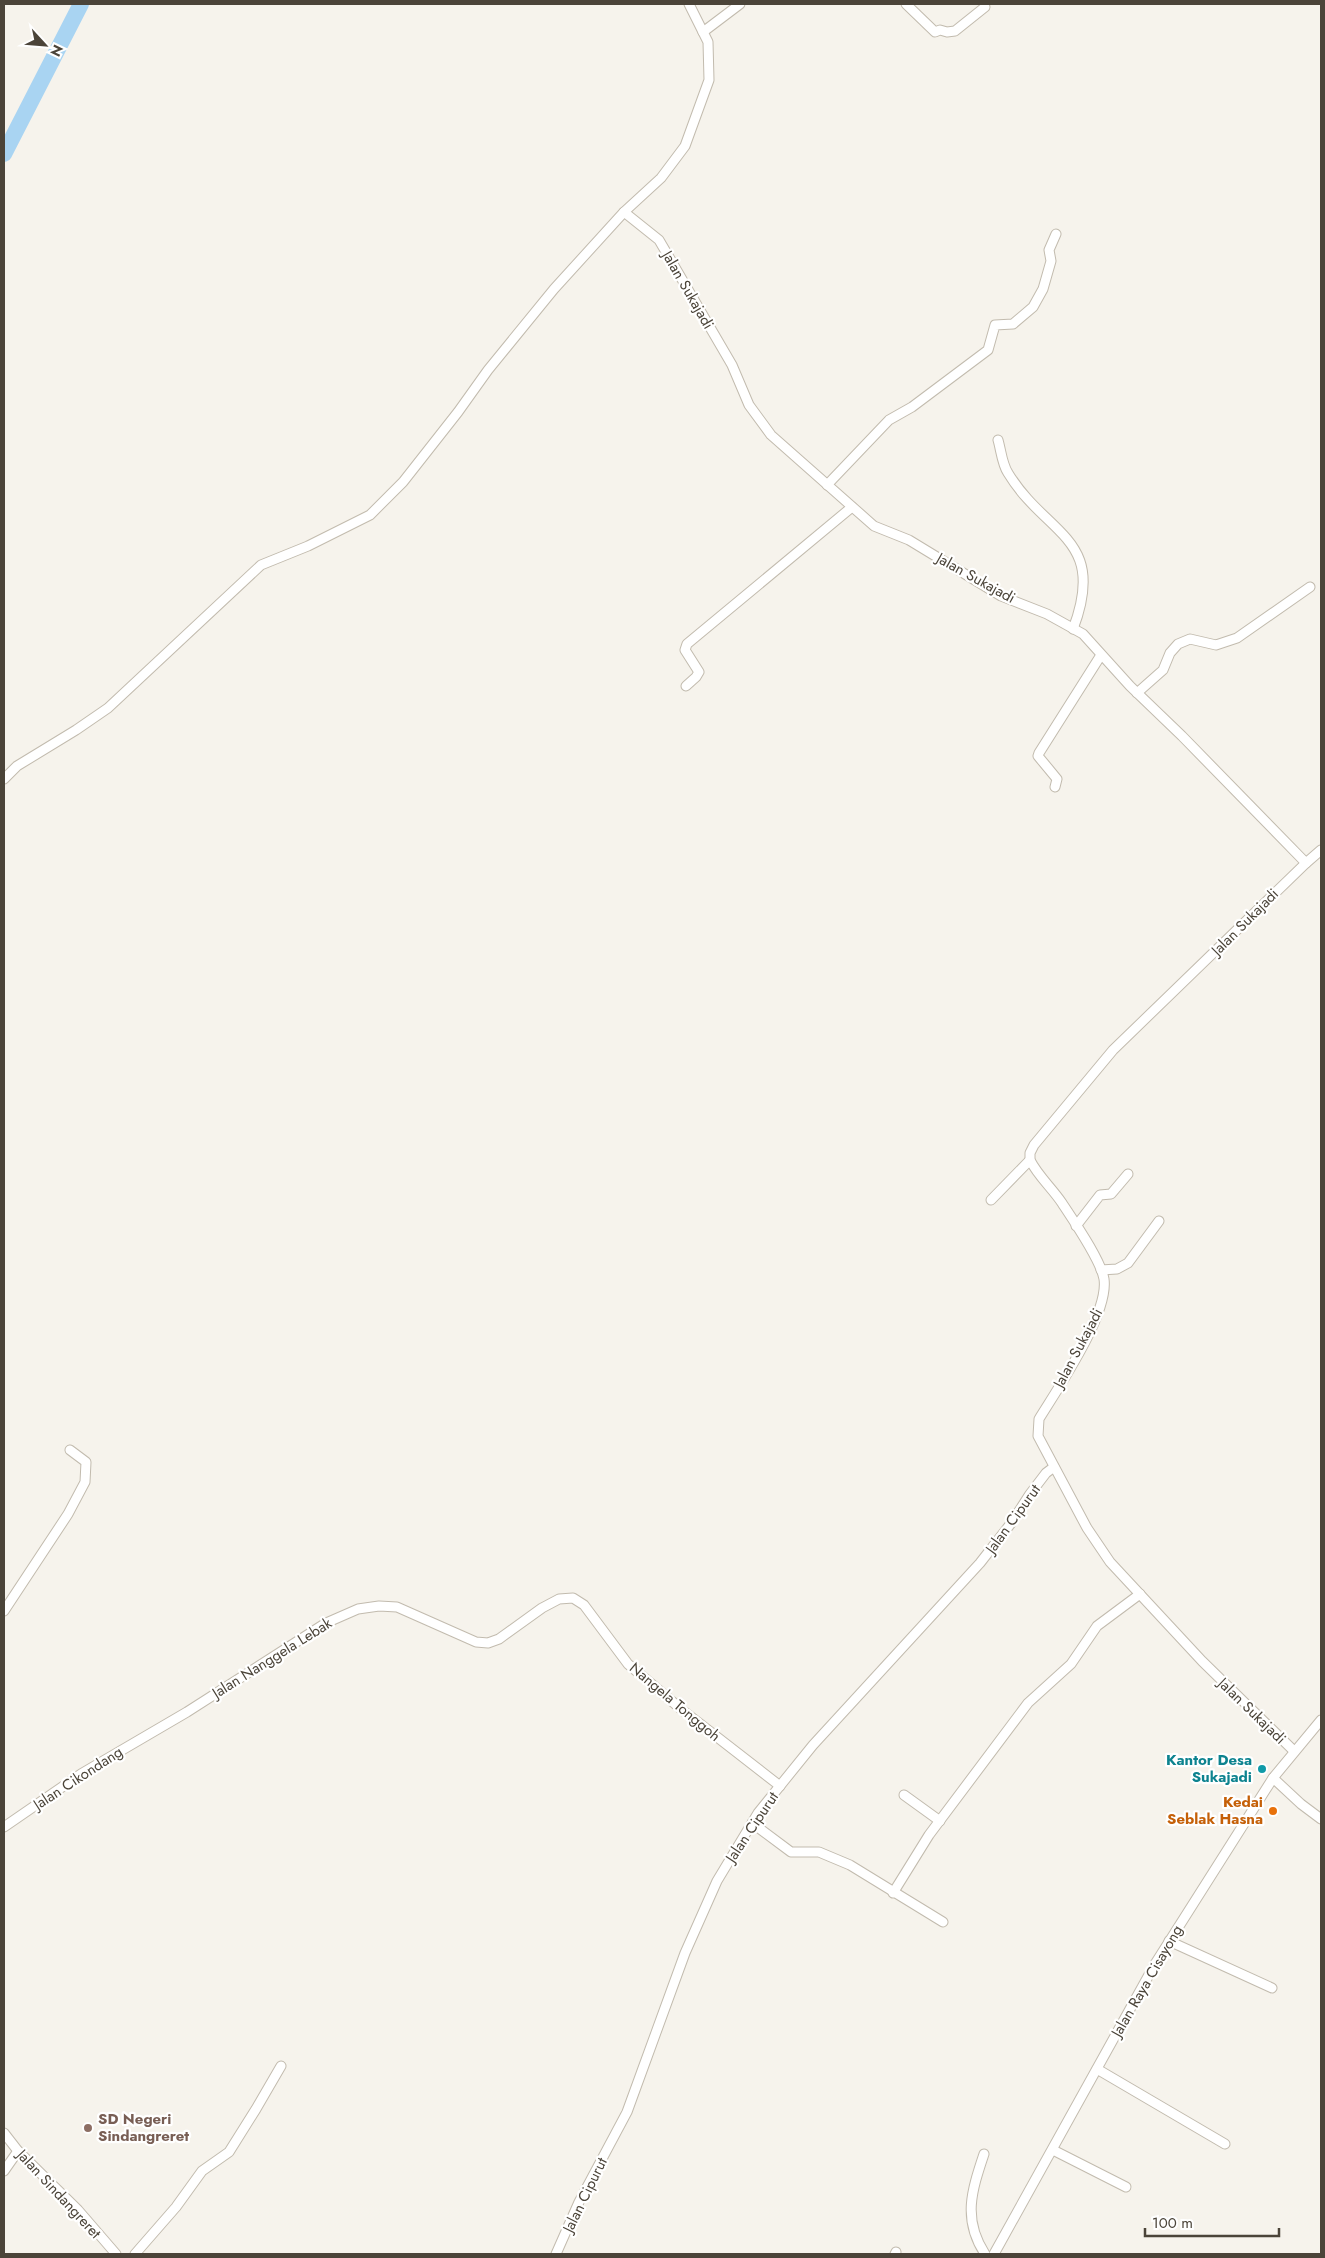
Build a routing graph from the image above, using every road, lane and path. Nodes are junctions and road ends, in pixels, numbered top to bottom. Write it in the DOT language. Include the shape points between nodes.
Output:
graph roads {
  1 [pos="689,4"];
  2 [pos="740,4"];
  3 [pos="906,4"];
  4 [pos="984,7"];
  5 [pos="703,32"];
  6 [pos="624,212"];
  7 [pos="1056,234"];
  8 [pos="998,440"];
  9 [pos="827,485"];
  10 [pos="852,507"];
  11 [pos="1310,587"];
  12 [pos="1073,629"];
  13 [pos="1101,655"];
  14 [pos="686,686"];
  15 [pos="1137,693"];
  16 [pos="4,779"];
  17 [pos="1055,786"];
  18 [pos="1321,850"];
  19 [pos="1306,862"];
  20 [pos="1030,1160"];
  21 [pos="1128,1174"];
  22 [pos="991,1200"];
  23 [pos="1159,1221"];
  24 [pos="1076,1226"];
  25 [pos="1101,1270"];
  26 [pos="70,1450"];
  27 [pos="1054,1467"];
  28 [pos="1140,1594"];
  29 [pos="397,1607"];
  30 [pos="4,1611"];
  31 [pos="1321,1720"];
  32 [pos="154,1730"];
  33 [pos="1294,1751"];
  34 [pos="1273,1778"];
  35 [pos="780,1786"];
  36 [pos="904,1795"];
  37 [pos="1321,1819"];
  38 [pos="940,1821"];
  39 [pos="752,1823"];
  40 [pos="4,1827"];
  41 [pos="893,1893"];
  42 [pos="942,1922"];
  43 [pos="1169,1941"];
  44 [pos="1272,1988"];
  45 [pos="281,2066"];
  46 [pos="1098,2069"];
  47 [pos="4,2132"];
  48 [pos="1225,2144"];
  49 [pos="1053,2150"];
  50 [pos="18,2151"];
  51 [pos="984,2154"];
  52 [pos="4,2171"];
  53 [pos="1126,2186"];
  54 [pos="116,2254"];
  55 [pos="135,2254"];
  56 [pos="556,2254"];
  57 [pos="984,2254"];
  58 [pos="994,2254"];
  1 -- 5 [label="street"];
  2 -- 5 [label="street"];
  3 -- 4 [label="street" via="935,32 956,31"];
  5 -- 6 [label="street" via="708,42 709,80 685,146 660,178"];
  6 -- 9 [label="street, Jalan Sukajadi" via="659,240 732,365 749,404 771,435"];
  6 -- 16 [label="street" via="554,289 403,482 370,515 261,565 108,708 17,766"];
  7 -- 9 [label="street" via="1049,250 1051,261 1042,289 1028,312 1013,324 995,325 988,350 912,407 889,420"];
  8 -- 12 [label="street" via="1006,471 1073,545 1082,564 1082,605"];
  9 -- 10 [label="street, Jalan Sukajadi"];
  10 -- 12 [label="street, Jalan Sukajadi" via="874,526 909,540 1001,596 1048,614"];
  10 -- 14 [label="street" via="687,644 685,650 699,672"];
  11 -- 15 [label="street" via="1237,638 1216,645 1190,639 1178,644 1163,670"];
  12 -- 13 [label="street, Jalan Sukajadi"];
  13 -- 15 [label="street, Jalan Sukajadi"];
  13 -- 17 [label="street" via="1039,753 1038,756 1057,779"];
  15 -- 19 [label="street, Jalan Sukajadi"];
  18 -- 19 [label="street"];
  19 -- 20 [label="street, Jalan Sukajadi" via="1113,1050 1034,1145"];
  20 -- 22 [label="street"];
  20 -- 24 [label="street, Jalan Sukajadi"];
  21 -- 24 [label="street" via="1111,1194 1100,1195"];
  23 -- 25 [label="street" via="1128,1263 1117,1269"];
  24 -- 25 [label="street, Jalan Sukajadi"];
  25 -- 27 [label="street, Jalan Sukajadi" via="1104,1278 1101,1308 1039,1419 1038,1436"];
  26 -- 30 [label="street" via="86,1462 85,1482 68,1514"];
  27 -- 28 [label="street, Jalan Sukajadi" via="1091,1535 1110,1562"];
  27 -- 35 [label="street, Jalan Cipurut" via="1046,1473 980,1563 869,1682"];
  28 -- 33 [label="street, Jalan Sukajadi" via="1202,1661"];
  28 -- 38 [label="street" via="1097,1626 1071,1664 1028,1703"];
  29 -- 32 [label="street, Jalan Nanggela Lebak" via="358,1609 326,1623"];
  29 -- 35 [label="street, Nangela Tonggoh" via="476,1642 488,1643 499,1639 550,1603 573,1598 584,1605 628,1664 681,1710"];
  31 -- 33 [label="street, Jalan Raya Cisayong"];
  32 -- 40 [label="street, Jalan Cikondang" via="81,1774"];
  33 -- 34 [label="street, Jalan Raya Cisayong"];
  34 -- 37 [label="street"];
  34 -- 43 [label="street, Jalan Raya Cisayong"];
  35 -- 39 [label="street, Jalan Cipurut"];
  36 -- 38 [label="street"];
  38 -- 41 [label="street"];
  39 -- 41 [label="street" via="786,1849 798,1853 819,1852 850,1865"];
  39 -- 56 [label="street, Jalan Cipurut" via="713,1890 685,1953 626,2112"];
  41 -- 42 [label="street"];
  43 -- 44 [label="street"];
  43 -- 46 [label="street, Jalan Raya Cisayong"];
  45 -- 55 [label="street" via="226,2154 202,2171"];
  46 -- 48 [label="street"];
  46 -- 49 [label="street, Jalan Raya Cisayong"];
  47 -- 50 [label="street, Jalan Sindangreret"];
  49 -- 53 [label="street"];
  49 -- 58 [label="street, Jalan Raya Cisayong"];
  50 -- 52 [label="street"];
  50 -- 54 [label="street, Jalan Sindangreret" via="78,2210"];
  51 -- 57 [label="street" via="971,2192 971,2217 977,2242"];
}
